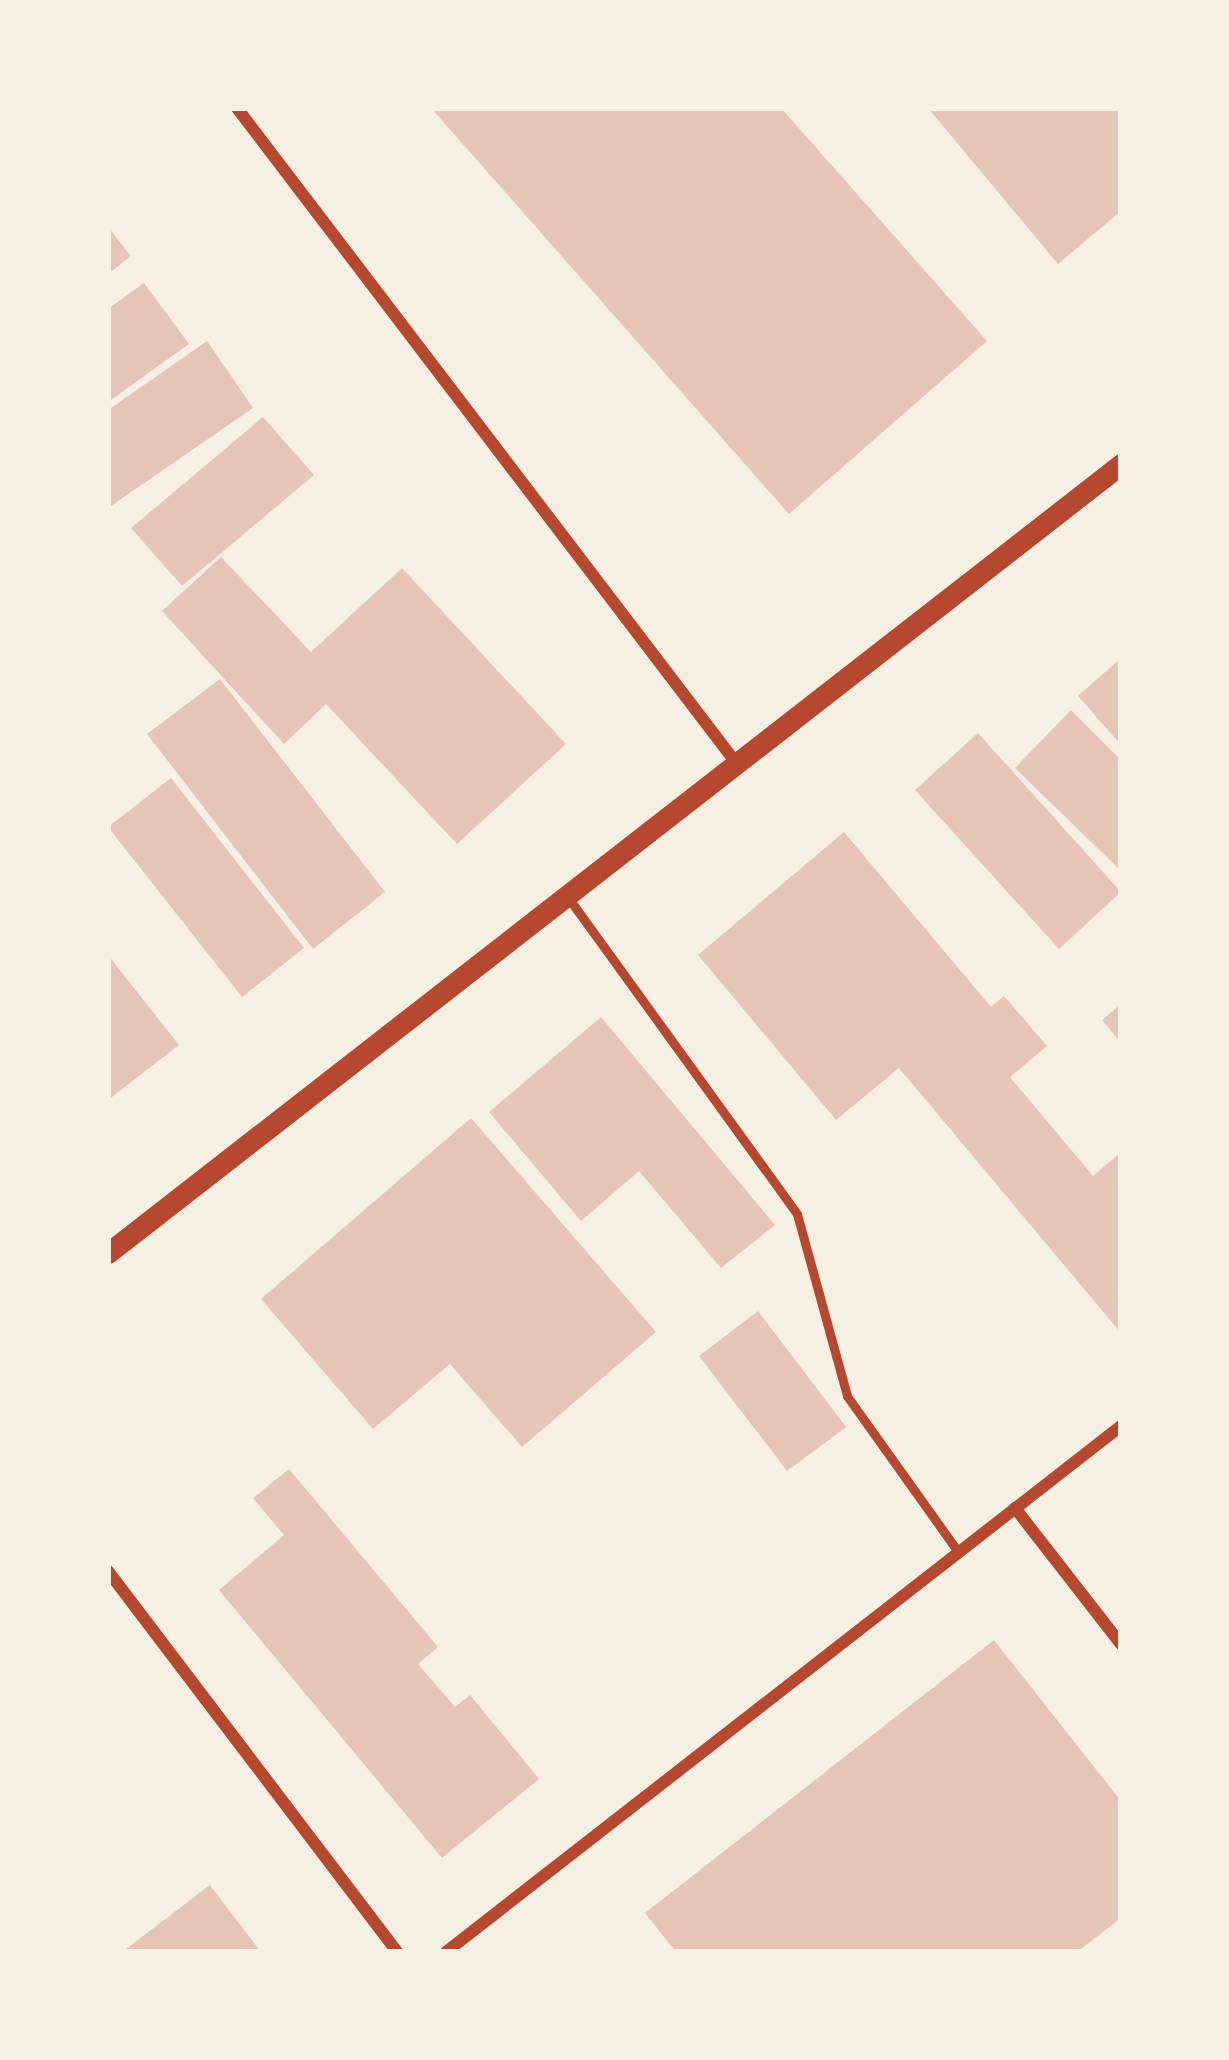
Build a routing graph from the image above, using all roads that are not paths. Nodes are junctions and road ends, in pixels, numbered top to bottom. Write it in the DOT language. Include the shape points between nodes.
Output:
graph roads {
  1 [pos="237,108"];
  2 [pos="1121,464"];
  3 [pos="737,764"];
  4 [pos="567,896"];
  5 [pos="108,1253"];
  6 [pos="1121,1426"];
  7 [pos="1015,1508"];
  8 [pos="959,1553"];
  9 [pos="108,1570"];
  10 [pos="1121,1644"];
  11 [pos="397,1952"];
  12 [pos="446,1952"];
  1 -- 3 [label="street"];
  2 -- 3 [label="street"];
  3 -- 4 [label="street"];
  4 -- 5 [label="street"];
  4 -- 8 [label="lane" via="797,1214 848,1396"];
  6 -- 7 [label="street"];
  7 -- 8 [label="street"];
  7 -- 10 [label="street"];
  8 -- 12 [label="street"];
  9 -- 11 [label="street"];
}
